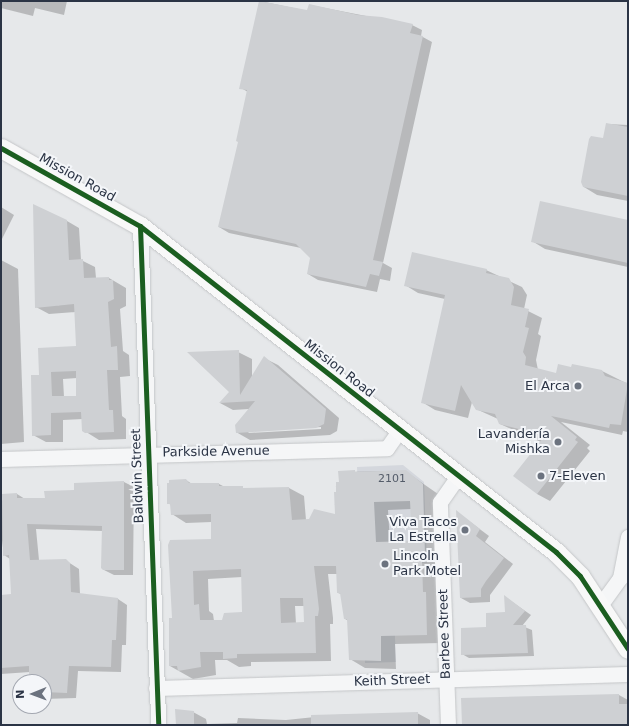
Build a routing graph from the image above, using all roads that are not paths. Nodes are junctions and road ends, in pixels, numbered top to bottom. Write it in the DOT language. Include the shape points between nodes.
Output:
graph roads {
  1 [pos="1,148"];
  2 [pos="140,226"];
  3 [pos="399,431"];
  4 [pos="148,453"];
  5 [pos="1,459"];
  6 [pos="458,476"];
  7 [pos="628,537"];
  8 [pos="601,604"];
  9 [pos="628,649"];
  10 [pos="628,674"];
  11 [pos="447,679"];
  12 [pos="156,688"];
  13 [pos="158,725"];
  14 [pos="448,725"];
  1 -- 2 [label="main road, Mission Road"];
  2 -- 3 [label="main road, Mission Road"];
  2 -- 4 [label="street, Baldwin Street"];
  3 -- 4 [label="street, Parkside Avenue" via="387,448"];
  3 -- 6 [label="main road, Mission Road"];
  4 -- 5 [label="street, Parkside Avenue"];
  4 -- 12 [label="street, Baldwin Street"];
  6 -- 8 [label="main road, Mission Road" via="556,552 580,576"];
  6 -- 11 [label="street, Barbee Street" via="440,502"];
  7 -- 8 [label="street" via="620,578"];
  8 -- 9 [label="main road, Mission Road"];
  10 -- 11 [label="street, Keith Street"];
  11 -- 12 [label="street, Keith Street"];
  11 -- 14 [label="street, Barbee Street"];
  12 -- 13 [label="street, Baldwin Street"];
}
